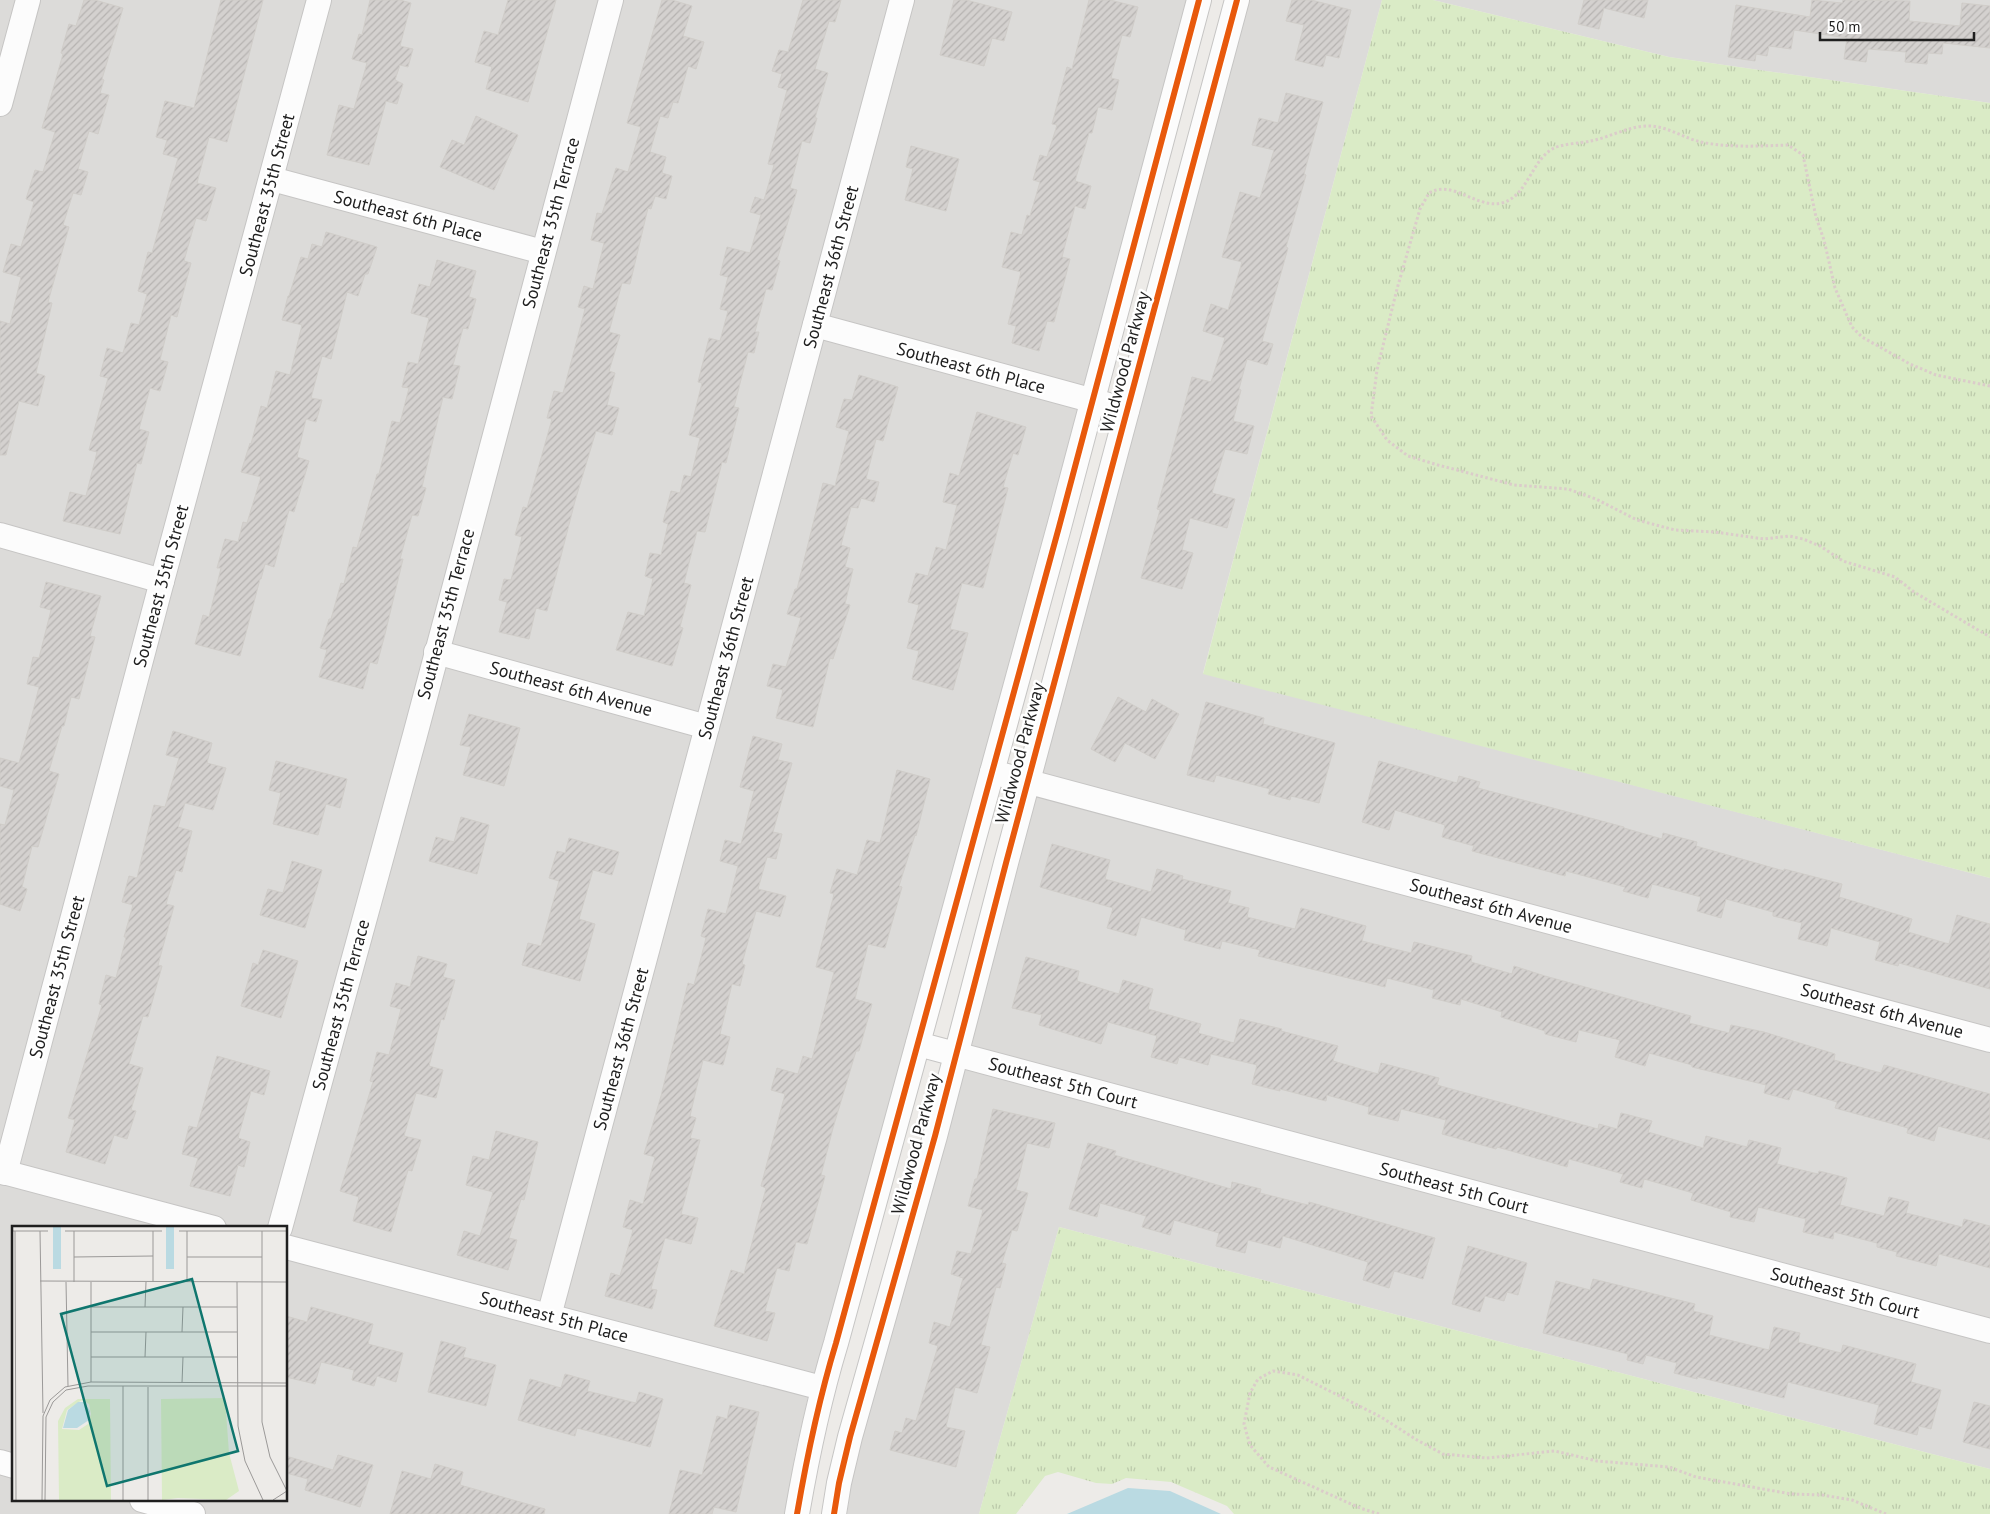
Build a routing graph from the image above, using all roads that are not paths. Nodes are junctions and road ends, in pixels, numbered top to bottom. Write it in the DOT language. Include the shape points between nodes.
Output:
graph roads {
  1 [pos="28,0"];
  2 [pos="320,0"];
  3 [pos="611,0"];
  4 [pos="902,0"];
  5 [pos="1199,0"];
  6 [pos="1237,0"];
  7 [pos="6,59"];
  8 [pos="0,104"];
  9 [pos="272,179"];
  10 [pos="543,252"];
  11 [pos="815,324"];
  12 [pos="1092,401"];
  13 [pos="1127,410"];
  14 [pos="0,535"];
  15 [pos="162,581"];
  16 [pos="436,652"];
  17 [pos="707,727"];
  18 [pos="992,772"];
  19 [pos="1028,782"];
  20 [pos="1990,1040"];
  21 [pos="918,1044"];
  22 [pos="956,1054"];
  23 [pos="3,1172"];
  24 [pos="206,1226"];
  25 [pos="281,1226"];
  26 [pos="288,1248"];
  27 [pos="549,1316"];
  28 [pos="1990,1332"];
  29 [pos="822,1388"];
  30 [pos="149,1502"];
  31 [pos="193,1514"];
  32 [pos="798,1514"];
  33 [pos="834,1514"];
  1 -- 7 [label="street"];
  2 -- 9 [label="street, Southeast 35th Street"];
  3 -- 10 [label="street, Southeast 35th Terrace"];
  4 -- 11 [label="street, Southeast 36th Street"];
  5 -- 12 [label="street, Wildwood Parkway"];
  6 -- 13 [label="street, Wildwood Parkway"];
  7 -- 8 [label="street"];
  9 -- 10 [label="street, Southeast 6th Place"];
  9 -- 15 [label="street, Southeast 35th Street"];
  10 -- 16 [label="street, Southeast 35th Terrace"];
  11 -- 12 [label="street, Southeast 6th Place"];
  11 -- 17 [label="street, Southeast 36th Street"];
  12 -- 13 [label="street, Southeast 6th Place"];
  12 -- 18 [label="street, Wildwood Parkway"];
  13 -- 19 [label="street, Wildwood Parkway"];
  14 -- 15 [label="street"];
  15 -- 23 [label="street, Southeast 35th Street"];
  16 -- 17 [label="street, Southeast 6th Avenue"];
  16 -- 25 [label="street, Southeast 35th Terrace"];
  17 -- 27 [label="street, Southeast 36th Street"];
  18 -- 19 [label="street, Southeast 6th Avenue"];
  18 -- 21 [label="street, Wildwood Parkway"];
  19 -- 20 [label="street, Southeast 6th Avenue"];
  19 -- 22 [label="street, Wildwood Parkway"];
  21 -- 22 [label="street, Southeast 5th Court"];
  21 -- 29 [label="street, Wildwood Parkway"];
  22 -- 28 [label="street, Southeast 5th Court"];
  22 -- 33 [label="street, Wildwood Parkway" via="850,1437"];
  23 -- 24 [label="street"];
  26 -- 27 [label="street, Southeast 5th Place"];
  27 -- 29 [label="street, Southeast 5th Place"];
  29 -- 32 [label="street, Wildwood Parkway" via="806,1457"];
  30 -- 31 [label="street"];
}
